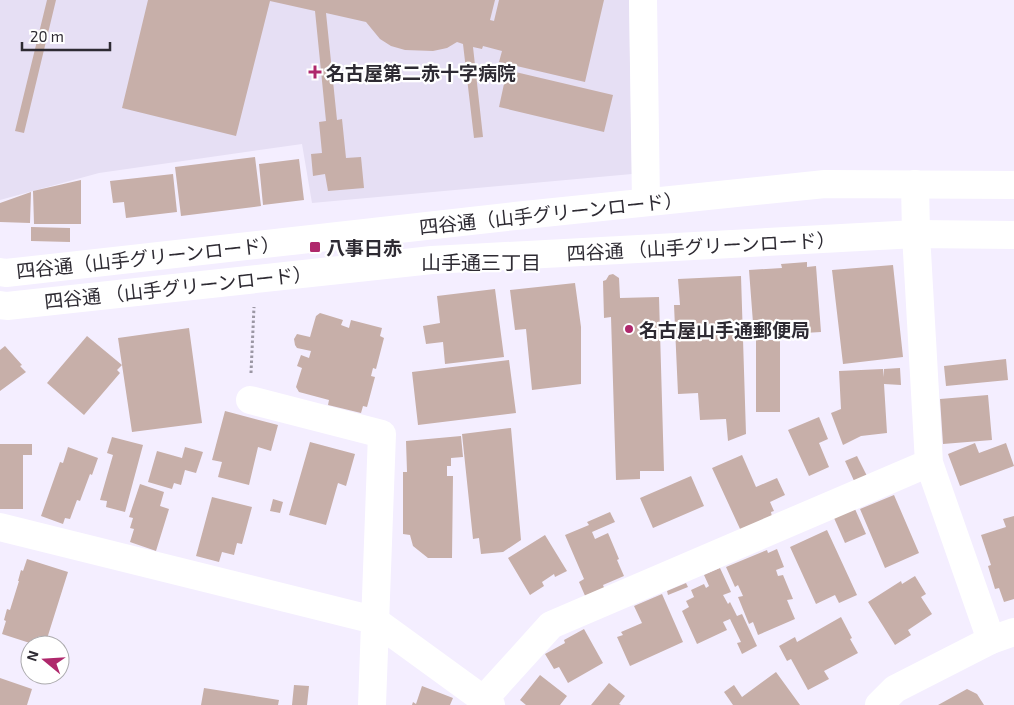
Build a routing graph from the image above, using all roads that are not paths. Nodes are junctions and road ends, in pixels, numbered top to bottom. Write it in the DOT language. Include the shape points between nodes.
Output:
graph roads {
  1 [pos="643,0"];
  2 [pos="914,184"];
  3 [pos="1014,184"];
  4 [pos="646,202"];
  5 [pos="916,234"];
  6 [pos="1014,235"];
  7 [pos="0,272"];
  8 [pos="0,305"];
  9 [pos="250,400"];
  10 [pos="929,463"];
  11 [pos="0,527"];
  12 [pos="374,620"];
  13 [pos="1003,636"];
  14 [pos="487,702"];
  15 [pos="372,705"];
  16 [pos="879,705"];
  1 -- 4 [label="street"];
  2 -- 3 [label="street, 四谷通（山手グリーンロード）"];
  2 -- 4 [label="street, 四谷通（山手グリーンロード）" via="825,184"];
  2 -- 5 [label="street"];
  4 -- 7 [label="street, 四谷通（山手グリーンロード）"];
  5 -- 6 [label="street, 四谷通 （山手グリーンロード）"];
  5 -- 8 [label="street, 四谷通 （山手グリーンロード）" via="432,260"];
  5 -- 10 [label="street"];
  9 -- 12 [label="street" via="382,434"];
  10 -- 13 [label="street"];
  10 -- 14 [label="street" via="551,625"];
  11 -- 12 [label="street"];
  12 -- 14 [label="street"];
  12 -- 15 [label="street"];
  13 -- 16 [label="street" via="895,689"];
}
